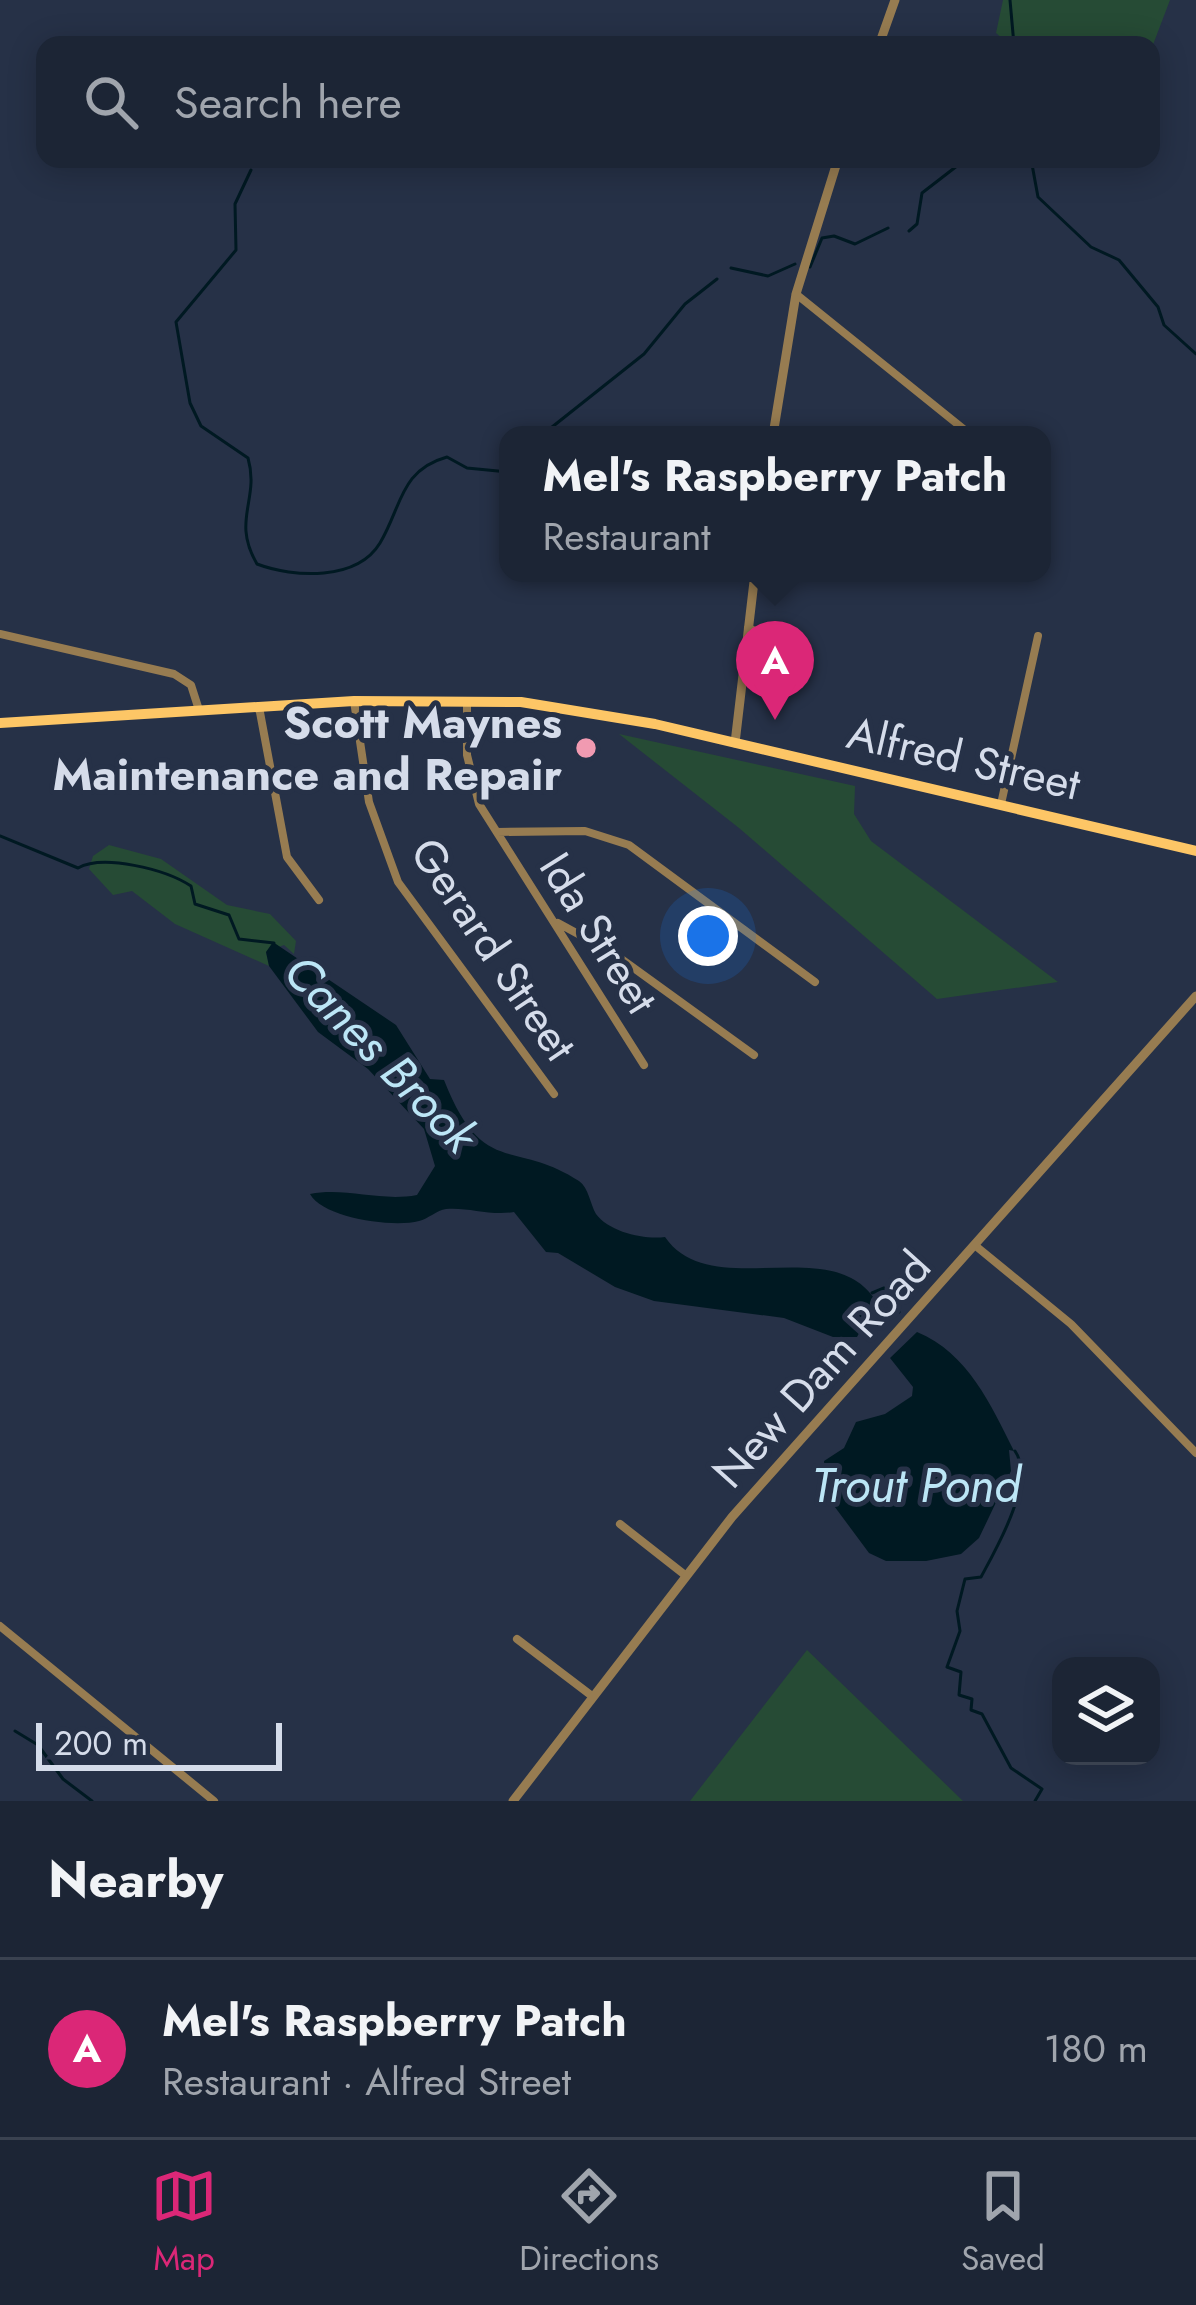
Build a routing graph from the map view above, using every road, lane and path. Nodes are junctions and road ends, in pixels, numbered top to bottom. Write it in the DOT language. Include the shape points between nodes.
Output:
graph roads {
  1 [pos="894,0"];
  2 [pos="882,36"];
  3 [pos="835,168"];
  4 [pos="796,294"];
  5 [pos="774,426"];
  6 [pos="960,426"];
  7 [pos="753,582"];
  8 [pos="748,628"];
  9 [pos="0,634"];
  10 [pos="1038,636"];
  11 [pos="778,641"];
  12 [pos="467,699"];
  13 [pos="354,701"];
  14 [pos="260,707"];
  15 [pos="200,710"];
  16 [pos="0,723"];
  17 [pos="735,742"];
  18 [pos="1001,803"];
  19 [pos="495,832"];
  20 [pos="1196,851"];
  21 [pos="319,900"];
  22 [pos="556,922"];
  23 [pos="815,982"];
  24 [pos="1196,996"];
  25 [pos="754,1054"];
  26 [pos="644,1065"];
  27 [pos="554,1094"];
  28 [pos="977,1247"];
  29 [pos="1196,1453"];
  30 [pos="620,1524"];
  31 [pos="686,1575"];
  32 [pos="0,1626"];
  33 [pos="517,1639"];
  34 [pos="592,1696"];
  35 [pos="214,1801"];
  36 [pos="513,1801"];
  1 -- 2 [label="street"];
  3 -- 4 [label="street"];
  4 -- 5 [label="street"];
  4 -- 6 [label="street"];
  7 -- 8 [label="street"];
  8 -- 11 [label="street"];
  8 -- 17 [label="street"];
  9 -- 15 [label="street" via="175,674 191,685"];
  10 -- 18 [label="street"];
  12 -- 13 [label="main road, Alfred Street"];
  12 -- 17 [label="main road, Alfred Street" via="586,712"];
  12 -- 19 [label="street, Ida Street" via="469,774"];
  13 -- 14 [label="main road, Alfred Street"];
  13 -- 27 [label="street, Gerard Street" via="369,802 398,882"];
  14 -- 15 [label="main road, Alfred Street"];
  14 -- 21 [label="street" via="287,856"];
  15 -- 16 [label="main road, Alfred Street"];
  17 -- 18 [label="main road, Alfred Street"];
  18 -- 20 [label="main road, Alfred Street"];
  19 -- 22 [label="street, Ida Street"];
  19 -- 23 [label="street" via="580,831 629,845"];
  22 -- 25 [label="street"];
  22 -- 26 [label="street, Ida Street"];
  24 -- 28 [label="street, New Dam Road"];
  28 -- 29 [label="street" via="1071,1324"];
  28 -- 31 [label="street, New Dam Road" via="815,1420"];
  30 -- 31 [label="street"];
  31 -- 34 [label="street, New Dam Road"];
  32 -- 35 [label="street"];
  33 -- 34 [label="street"];
  34 -- 36 [label="street, New Dam Road"];
}
